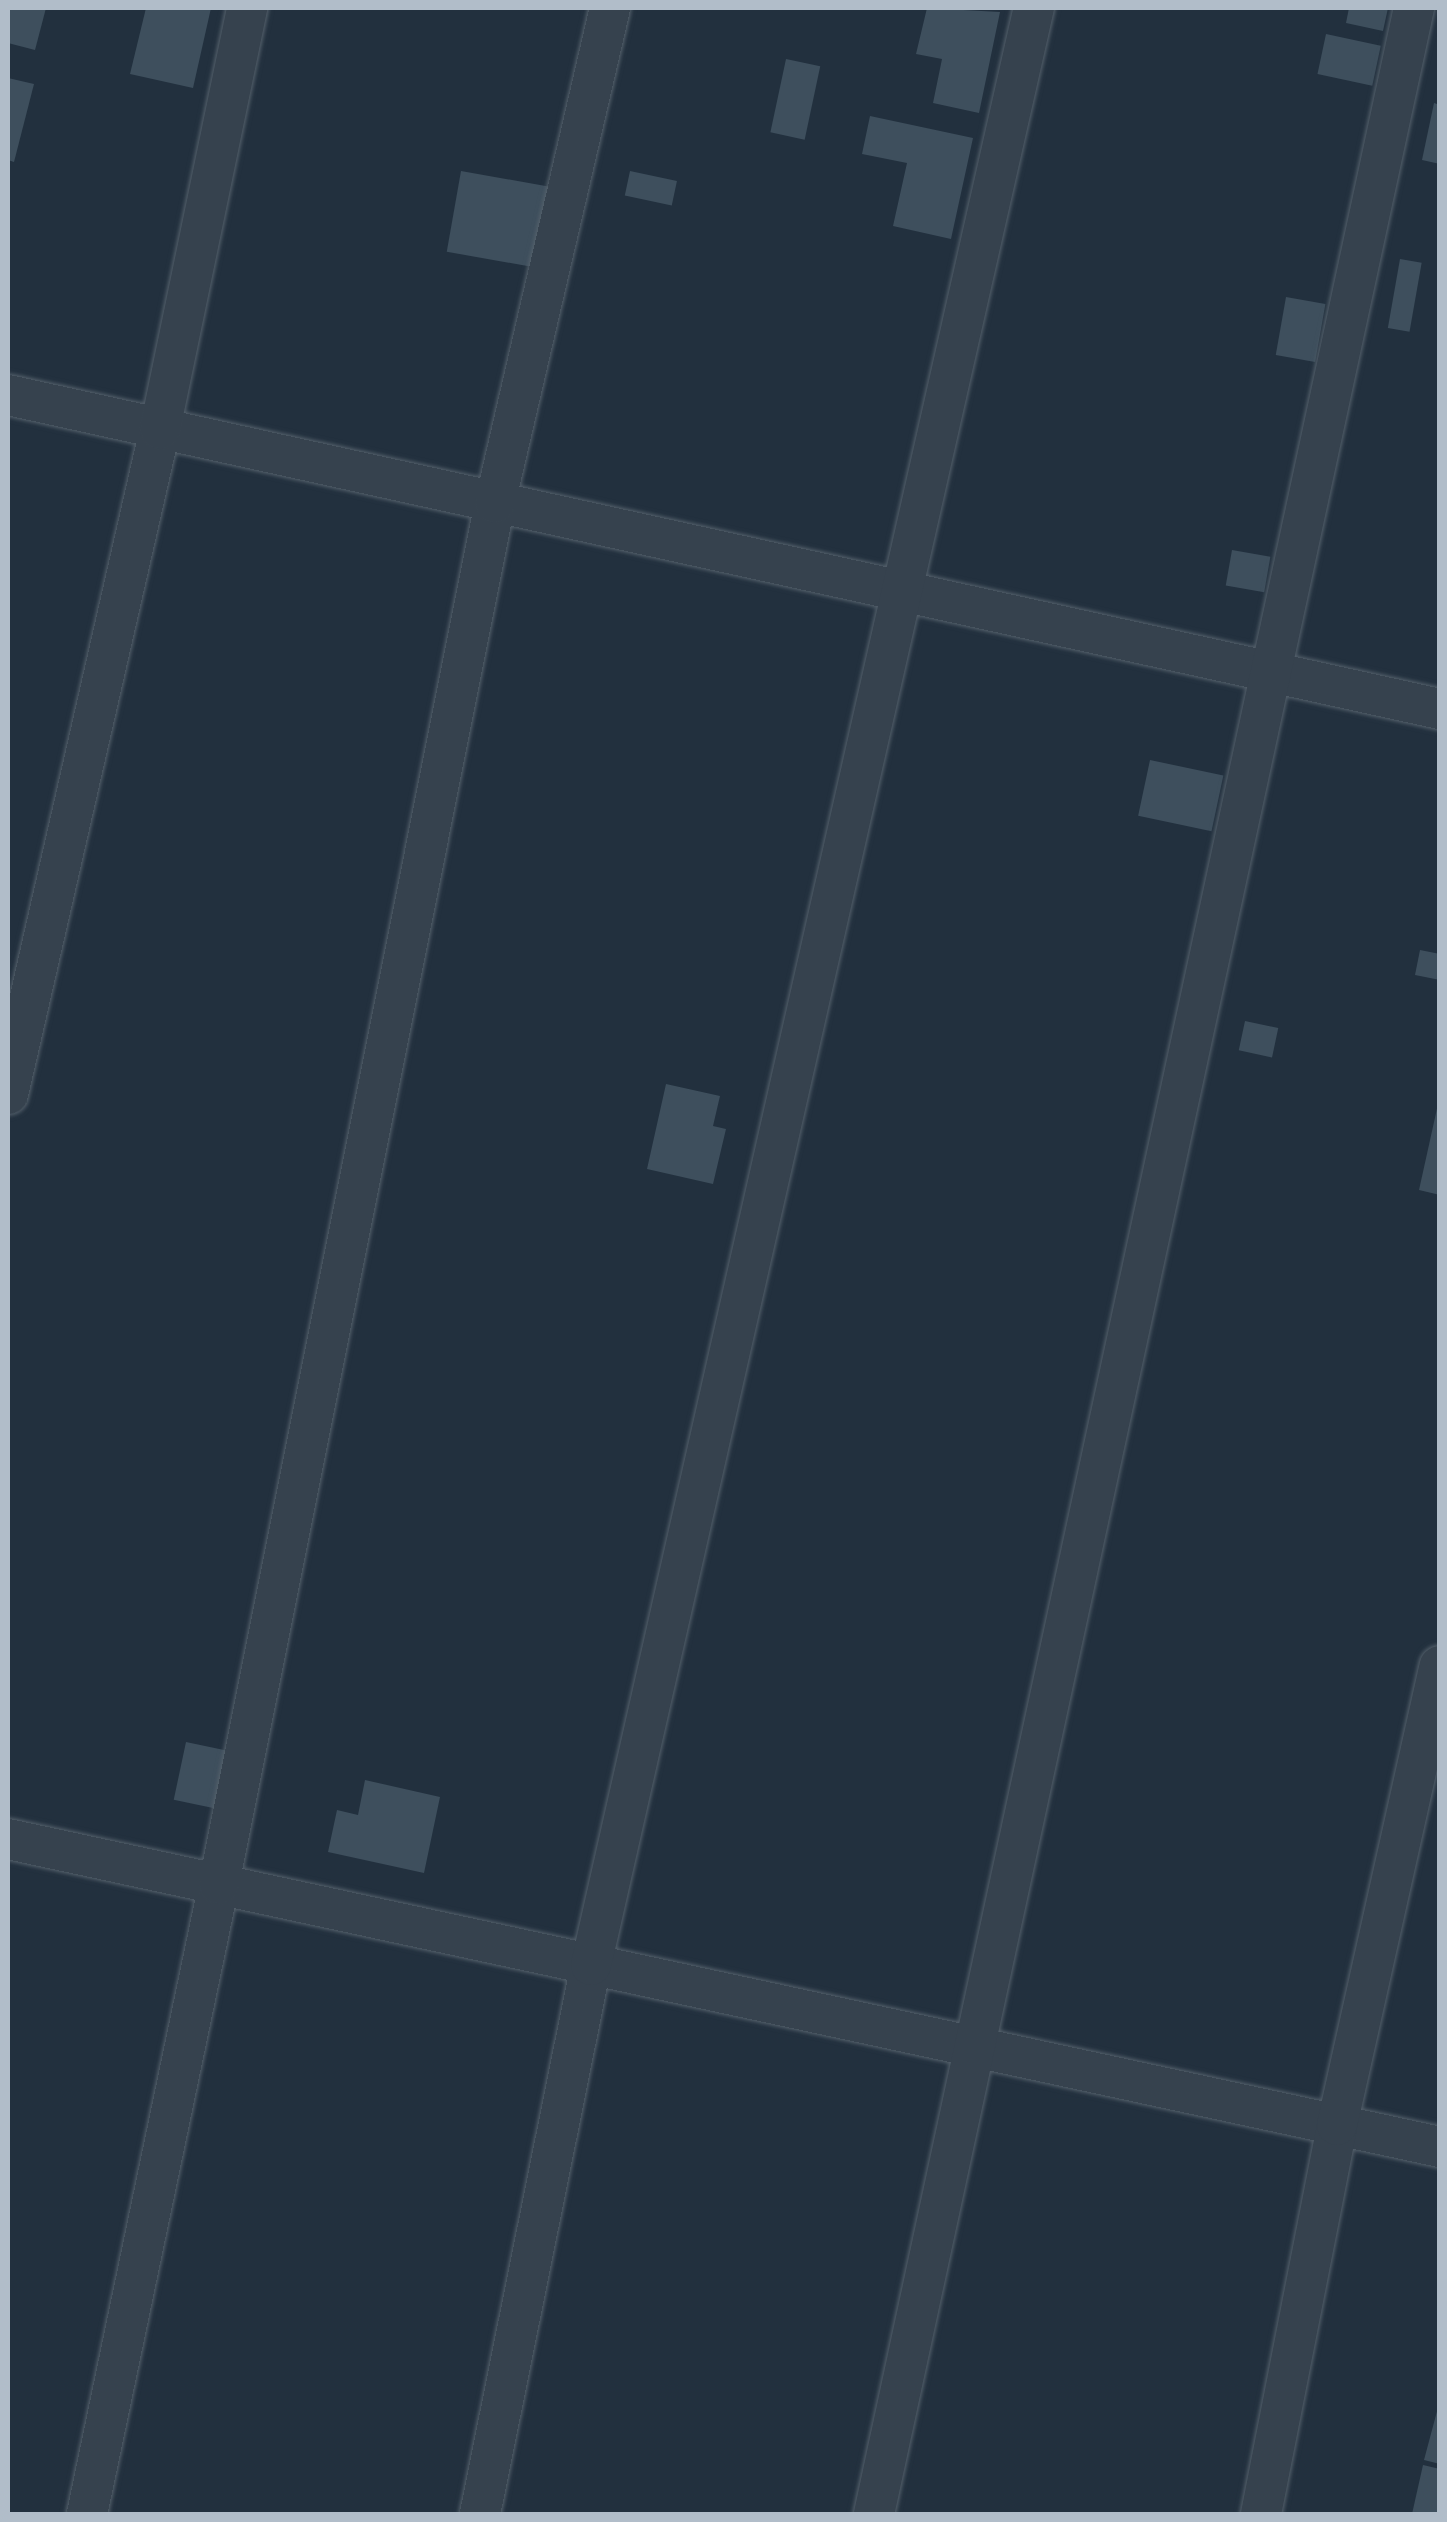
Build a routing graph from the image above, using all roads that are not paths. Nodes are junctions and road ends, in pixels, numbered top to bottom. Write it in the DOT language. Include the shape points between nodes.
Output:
graph roads {
  1 [pos="247,8"];
  2 [pos="610,8"];
  3 [pos="1034,8"];
  4 [pos="1414,8"];
  5 [pos="8,395"];
  6 [pos="160,428"];
  7 [pos="495,502"];
  8 [pos="902,591"];
  9 [pos="1272,673"];
  10 [pos="1440,709"];
  11 [pos="8,1094"];
  12 [pos="1440,1666"];
  13 [pos="8,1838"];
  14 [pos="219,1884"];
  15 [pos="592,1964"];
  16 [pos="974,2047"];
  17 [pos="1338,2125"];
  18 [pos="1440,2147"];
  19 [pos="87,2514"];
  20 [pos="480,2514"];
  21 [pos="874,2514"];
  22 [pos="1261,2514"];
  1 -- 6 [label="street"];
  2 -- 7 [label="street"];
  3 -- 8 [label="street"];
  4 -- 9 [label="street"];
  5 -- 6 [label="street"];
  6 -- 7 [label="street"];
  6 -- 11 [label="street"];
  7 -- 8 [label="street"];
  7 -- 14 [label="street"];
  8 -- 9 [label="street"];
  8 -- 15 [label="street"];
  9 -- 10 [label="street"];
  9 -- 16 [label="street"];
  12 -- 17 [label="street"];
  13 -- 14 [label="street"];
  14 -- 15 [label="street"];
  14 -- 19 [label="street"];
  15 -- 16 [label="street"];
  15 -- 20 [label="street"];
  16 -- 17 [label="street"];
  16 -- 21 [label="street"];
  17 -- 18 [label="street"];
  17 -- 22 [label="street"];
}
